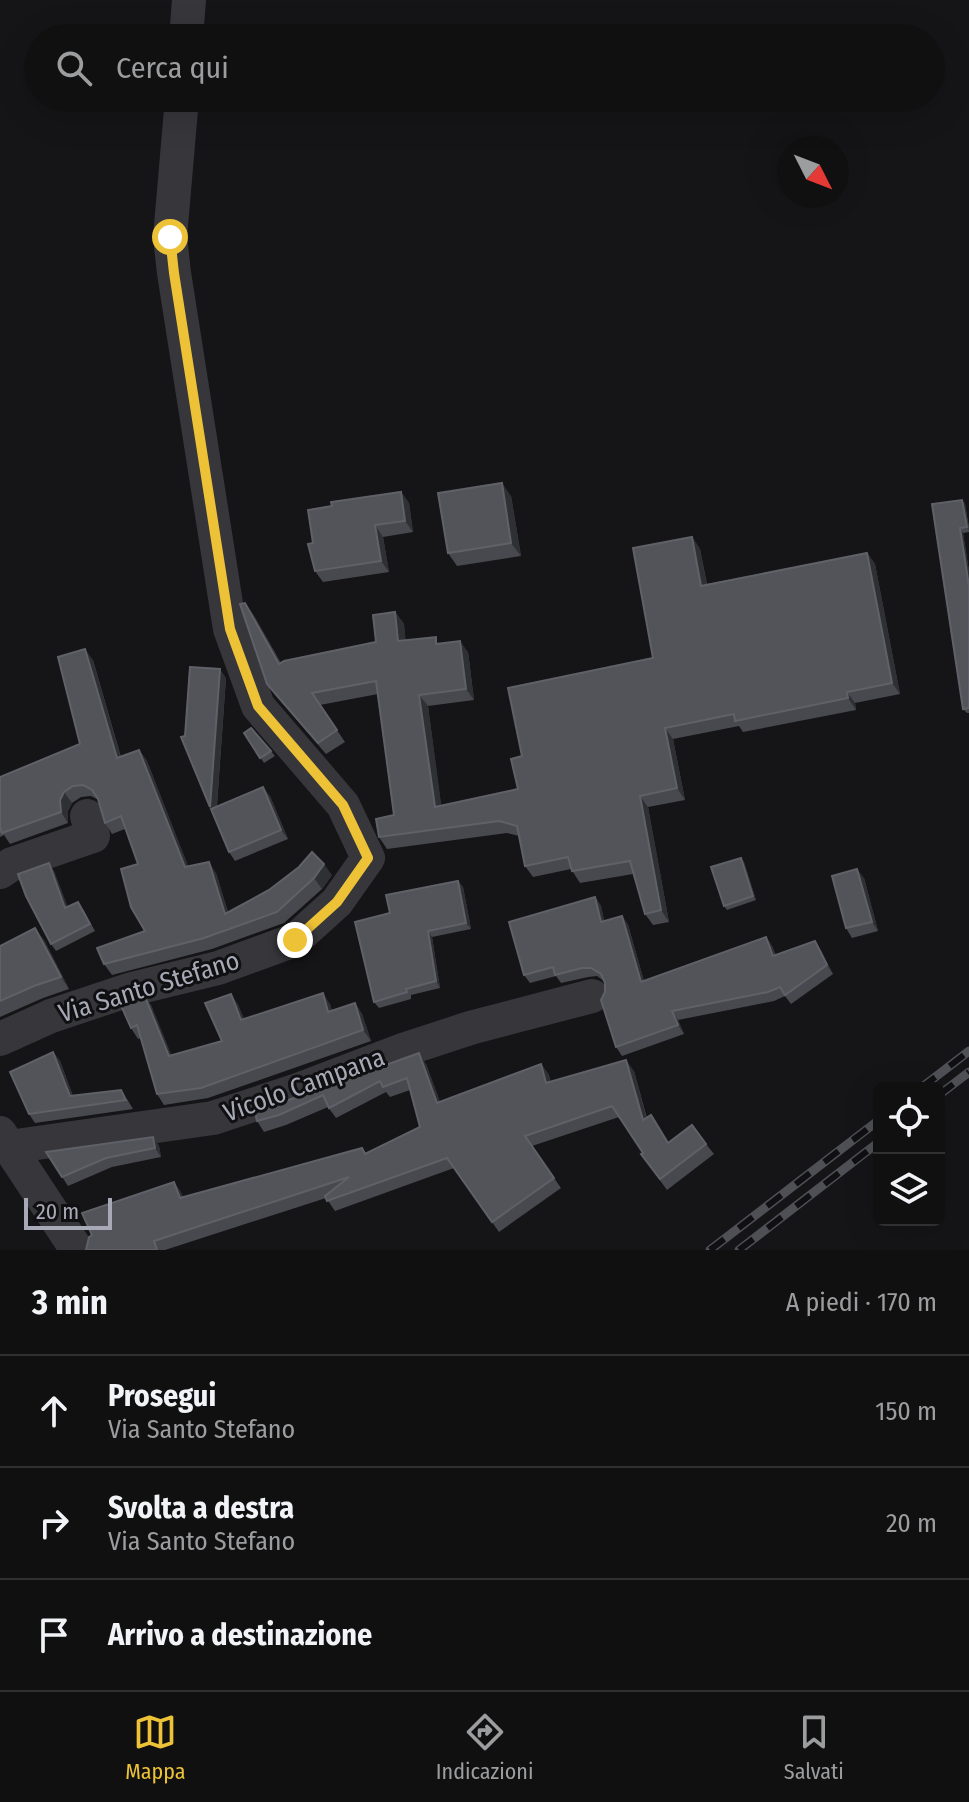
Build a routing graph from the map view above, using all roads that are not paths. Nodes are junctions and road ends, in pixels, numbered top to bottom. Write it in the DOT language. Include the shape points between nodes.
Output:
graph roads {
  1 [pos="189,0"];
  2 [pos="187,24"];
  3 [pos="181,112"];
  4 [pos="87,816"];
  5 [pos="0,872"];
  6 [pos="592,996"];
  7 [pos="0,1039"];
  8 [pos="4,1140"];
  9 [pos="77,1250"];
  1 -- 2 [label="street"];
  3 -- 7 [label="street, Via Santo Stefano" via="170,237 230,629 258,706 343,805 368,858 337,902 295,940 218,968 118,993"];
  4 -- 5 [label="street" via="93,836"];
  6 -- 8 [label="street, Vicolo Campana" via="430,1041 213,1118"];
  8 -- 9 [label="street"];
}
